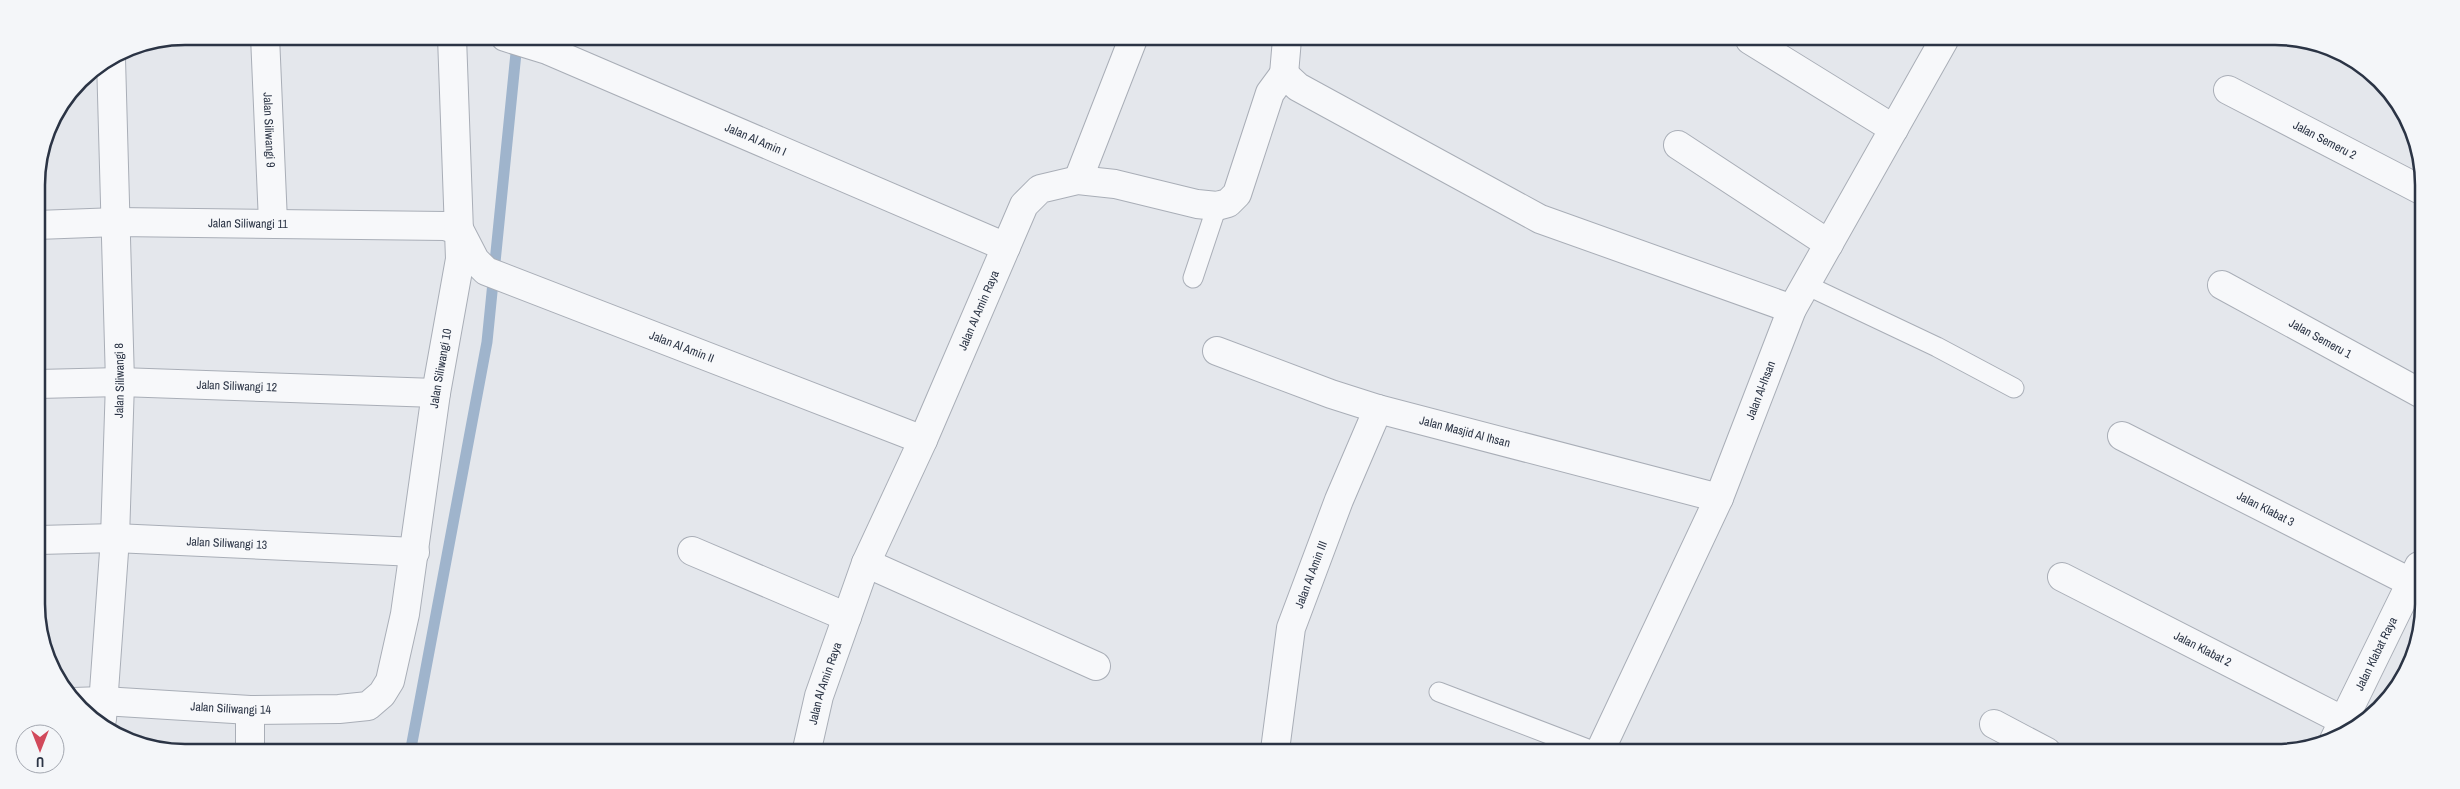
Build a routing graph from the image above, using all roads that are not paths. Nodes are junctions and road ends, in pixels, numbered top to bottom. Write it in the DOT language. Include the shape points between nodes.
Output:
graph roads {
  1 [pos="265,45"];
  2 [pos="452,45"];
  3 [pos="530,45"];
  4 [pos="1130,45"];
  5 [pos="1286,45"];
  6 [pos="1758,45"];
  7 [pos="1941,45"];
  8 [pos="111,66"];
  9 [pos="1284,74"];
  10 [pos="2228,90"];
  11 [pos="1894,129"];
  12 [pos="1678,145"];
  13 [pos="1078,180"];
  14 [pos="2415,187"];
  15 [pos="1217,206"];
  16 [pos="117,222"];
  17 [pos="273,222"];
  18 [pos="45,225"];
  19 [pos="460,231"];
  20 [pos="1829,244"];
  21 [pos="1006,248"];
  22 [pos="1193,278"];
  23 [pos="1806,285"];
  24 [pos="2222,286"];
  25 [pos="1792,309"];
  26 [pos="1218,351"];
  27 [pos="120,382"];
  28 [pos="45,384"];
  29 [pos="2014,388"];
  30 [pos="2415,390"];
  31 [pos="436,393"];
  32 [pos="1378,408"];
  33 [pos="2122,436"];
  34 [pos="923,440"];
  35 [pos="1719,498"];
  36 [pos="115,538"];
  37 [pos="45,540"];
  38 [pos="692,551"];
  39 [pos="415,552"];
  40 [pos="866,564"];
  41 [pos="2415,574"];
  42 [pos="2062,577"];
  43 [pos="847,617"];
  44 [pos="1096,666"];
  45 [pos="1439,692"];
  46 [pos="382,694"];
  47 [pos="250,710"];
  48 [pos="102,711"];
  49 [pos="1994,724"];
  50 [pos="2341,728"];
  51 [pos="2337,730"];
  52 [pos="250,744"];
  53 [pos="808,744"];
  54 [pos="1276,744"];
  55 [pos="1575,744"];
  56 [pos="1603,744"];
  57 [pos="2032,744"];
  1 -- 17 [label="street, Jalan Siliwangi 9"];
  2 -- 19 [label="street, Jalan Siliwangi 10"];
  3 -- 21 [label="street, Jalan Al Amin I"];
  4 -- 13 [label="street"];
  5 -- 9 [label="street"];
  6 -- 11 [label="street"];
  7 -- 11 [label="street, Jalan Al-Ihsan"];
  8 -- 16 [label="street, Jalan Siliwangi 8"];
  9 -- 15 [label="street" via="1270,93 1237,194 1228,203"];
  9 -- 25 [label="street" via="1298,87 1540,219"];
  10 -- 14 [label="street, Jalan Semeru 2"];
  11 -- 20 [label="street, Jalan Al-Ihsan"];
  12 -- 20 [label="street"];
  13 -- 15 [label="street, Jalan Al Amin Raya" via="1114,184"];
  13 -- 21 [label="street, Jalan Al Amin Raya" via="1040,189 1024,205"];
  15 -- 22 [label="lane"];
  16 -- 17 [label="street, Jalan Siliwangi 11"];
  16 -- 18 [label="street, Jalan Siliwangi 11"];
  16 -- 27 [label="street, Jalan Siliwangi 8"];
  17 -- 19 [label="street, Jalan Siliwangi 11" via="445,226"];
  19 -- 31 [label="street, Jalan Siliwangi 10" via="460,258"];
  19 -- 34 [label="street, Jalan Al Amin II" via="486,271"];
  20 -- 23 [label="street, Jalan Al-Ihsan"];
  21 -- 34 [label="street, Jalan Al Amin Raya"];
  23 -- 25 [label="street, Jalan Al-Ihsan"];
  23 -- 29 [label="lane" via="1937,347"];
  24 -- 30 [label="street, Jalan Semeru 1"];
  25 -- 35 [label="street, Jalan Al-Ihsan"];
  26 -- 32 [label="street, Jalan Masjid Al Ihsan" via="1331,394"];
  27 -- 28 [label="street, Jalan Siliwangi 12"];
  27 -- 31 [label="street, Jalan Siliwangi 12"];
  27 -- 36 [label="street, Jalan Siliwangi 8"];
  31 -- 39 [label="street, Jalan Siliwangi 10"];
  32 -- 35 [label="street, Jalan Masjid Al Ihsan"];
  32 -- 54 [label="street, Jalan Al Amin III" via="1291,628"];
  33 -- 41 [label="street, Jalan Klabat 3"];
  34 -- 40 [label="street, Jalan Al Amin Raya"];
  35 -- 56 [label="street, Jalan Al-Ihsan"];
  36 -- 37 [label="street, Jalan Siliwangi 13"];
  36 -- 39 [label="street, Jalan Siliwangi 13"];
  36 -- 48 [label="street, Jalan Siliwangi 8"];
  38 -- 43 [label="street"];
  39 -- 46 [label="street, Jalan Siliwangi 10" via="398,653 390,681"];
  40 -- 43 [label="street, Jalan Al Amin Raya"];
  40 -- 44 [label="street"];
  41 -- 50 [label="street, Jalan Klabat Raya"];
  42 -- 51 [label="street, Jalan Klabat 2"];
  43 -- 53 [label="street, Jalan Al Amin Raya" via="819,696"];
  45 -- 55 [label="lane"];
  46 -- 47 [label="street, Jalan Siliwangi 14" via="368,706"];
  47 -- 48 [label="street, Jalan Siliwangi 14"];
  47 -- 52 [label="street"];
  49 -- 57 [label="street"];
}
